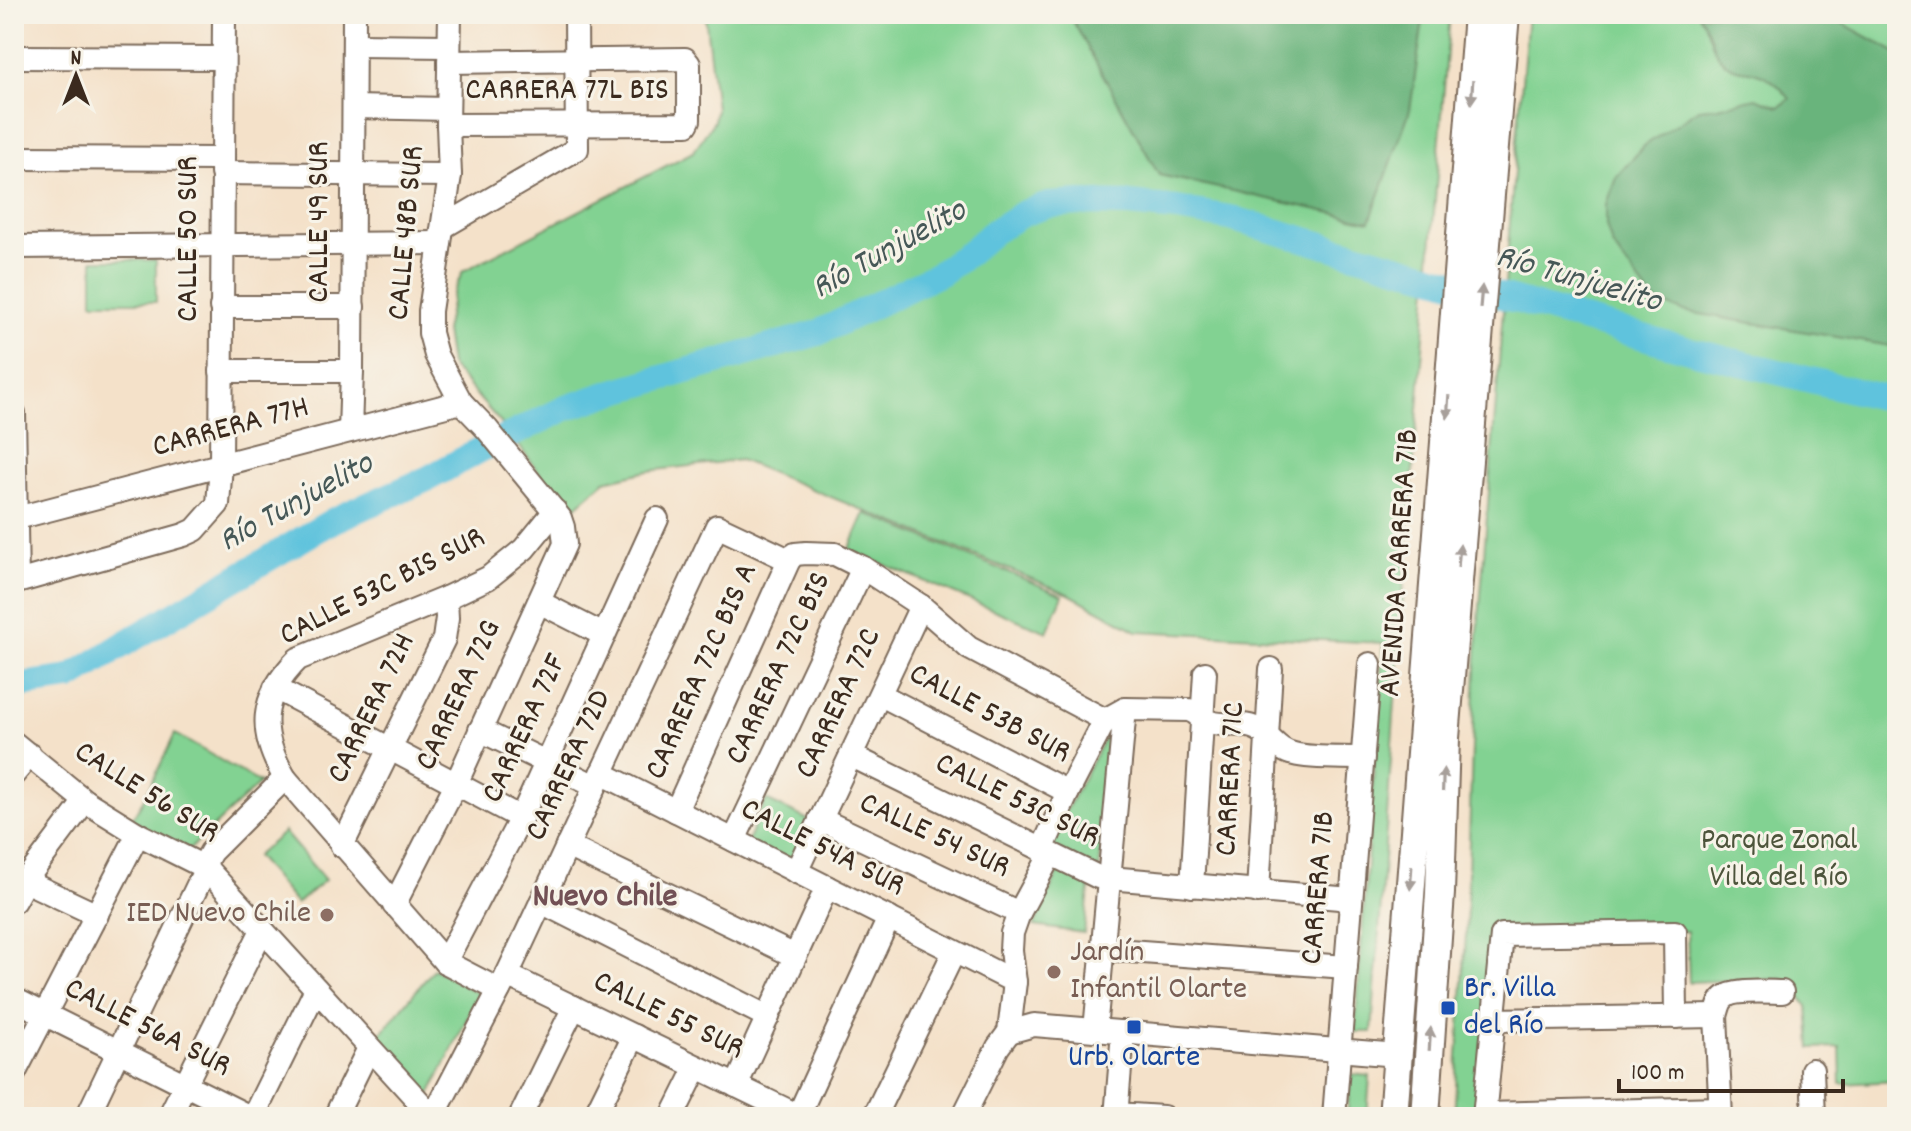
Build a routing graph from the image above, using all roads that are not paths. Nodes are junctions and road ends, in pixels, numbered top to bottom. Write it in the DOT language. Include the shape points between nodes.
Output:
graph roads {
  1 [pos="224,14"];
  2 [pos="354,14"];
  3 [pos="450,14"];
  4 [pos="576,14"];
  5 [pos="1478,14"];
  6 [pos="1505,14"];
  7 [pos="354,45"];
  8 [pos="449,54"];
  9 [pos="14,57"];
  10 [pos="223,58"];
  11 [pos="576,61"];
  12 [pos="354,107"];
  13 [pos="448,117"];
  14 [pos="577,124"];
  15 [pos="14,158"];
  16 [pos="222,166"];
  17 [pos="353,175"];
  18 [pos="450,175"];
  19 [pos="441,235"];
  20 [pos="353,244"];
  21 [pos="222,245"];
  22 [pos="14,247"];
  23 [pos="221,307"];
  24 [pos="353,307"];
  25 [pos="221,371"];
  26 [pos="352,371"];
  27 [pos="461,402"];
  28 [pos="14,413"];
  29 [pos="350,431"];
  30 [pos="14,460"];
  31 [pos="221,465"];
  32 [pos="555,511"];
  33 [pos="17,518"];
  34 [pos="657,519"];
  35 [pos="789,560"];
  36 [pos="863,568"];
  37 [pos="446,598"];
  38 [pos="539,602"];
  39 [pos="921,606"];
  40 [pos="1441,634"];
  41 [pos="604,635"];
  42 [pos="1370,664"];
  43 [pos="1271,669"];
  44 [pos="1205,673"];
  45 [pos="275,688"];
  46 [pos="881,695"];
  47 [pos="1125,709"];
  48 [pos="1202,718"];
  49 [pos="1105,720"];
  50 [pos="480,730"];
  51 [pos="1267,737"];
  52 [pos="22,749"];
  53 [pos="390,749"];
  54 [pos="852,756"];
  55 [pos="1363,758"];
  56 [pos="546,762"];
  57 [pos="14,774"];
  58 [pos="285,778"];
  59 [pos="598,780"];
  60 [pos="456,784"];
  61 [pos="1068,792"];
  62 [pos="85,801"];
  63 [pos="676,811"];
  64 [pos="521,818"];
  65 [pos="820,819"];
  66 [pos="138,834"];
  67 [pos="734,840"];
  68 [pos="342,846"];
  69 [pos="567,846"];
  70 [pos="1045,851"];
  71 [pos="206,868"];
  72 [pos="796,872"];
  73 [pos="1109,879"];
  74 [pos="25,881"];
  75 [pos="1192,886"];
  76 [pos="827,887"];
  77 [pos="1258,892"];
  78 [pos="1351,899"];
  79 [pos="14,901"];
  80 [pos="541,902"];
  81 [pos="394,905"];
  82 [pos="1019,913"];
  83 [pos="97,915"];
  84 [pos="889,918"];
  85 [pos="262,930"];
  86 [pos="1102,949"];
  87 [pos="954,952"];
  88 [pos="795,956"];
  89 [pos="445,962"];
  90 [pos="1346,967"];
  91 [pos="1015,982"];
  92 [pos="503,983"];
  93 [pos="316,989"];
  94 [pos="1782,992"];
  95 [pos="14,999"];
  96 [pos="574,1007"];
  97 [pos="45,1013"];
  98 [pos="1716,1016"];
  99 [pos="768,1017"];
  100 [pos="1676,1017"];
  101 [pos="1494,1020"];
  102 [pos="1095,1030"];
  103 [pos="1009,1032"];
  104 [pos="1123,1032"];
  105 [pos="634,1036"];
  106 [pos="369,1048"];
  107 [pos="1339,1050"];
  108 [pos="119,1051"];
  109 [pos="1398,1055"];
  110 [pos="697,1067"];
  111 [pos="1812,1070"];
  112 [pos="14,1074"];
  113 [pos="186,1084"];
  114 [pos="736,1086"];
  115 [pos="1721,1112"];
  116 [pos="1116,1115"];
  117 [pos="1484,1115"];
  118 [pos="800,1116"];
  119 [pos="87,1117"];
  120 [pos="169,1117"];
  121 [pos="251,1117"];
  122 [pos="335,1117"];
  123 [pos="433,1117"];
  124 [pos="520,1117"];
  125 [pos="594,1117"];
  126 [pos="672,1117"];
  127 [pos="874,1117"];
  128 [pos="963,1117"];
  129 [pos="1163,1117"];
  130 [pos="1334,1117"];
  131 [pos="1393,1117"];
  132 [pos="1425,1117"];
  133 [pos="1814,1117"];
  1 -- 10 [label="street, CALLE 50 SUR"];
  2 -- 7 [label="street, CALLE 49 SUR"];
  3 -- 8 [label="street, CALLE 48B SUR"];
  4 -- 11 [label="street"];
  5 -- 40 [label="main road, AVENIDA CARRERA 71B, one-way"];
  40 -- 6 [label="main road, AVENIDA CARRERA 71B, one-way"];
  7 -- 8 [label="street"];
  7 -- 12 [label="street, CALLE 49 SUR"];
  8 -- 11 [label="street"];
  8 -- 13 [label="street, CALLE 48B SUR"];
  9 -- 10 [label="street"];
  10 -- 16 [label="street, CALLE 50 SUR"];
  11 -- 14 [label="street"];
  11 -- 14 [label="street, CARRERA 77L BIS" via="685,59 689,64 687,124"];
  12 -- 13 [label="street, CARRERA 77L BIS"];
  12 -- 17 [label="street, CALLE 49 SUR"];
  13 -- 14 [label="street, CARRERA 77L BIS"];
  13 -- 18 [label="street, CALLE 48B SUR"];
  14 -- 19 [label="street" via="577,149"];
  15 -- 16 [label="street"];
  16 -- 17 [label="street"];
  16 -- 21 [label="street, CALLE 50 SUR"];
  17 -- 18 [label="street"];
  17 -- 20 [label="street, CALLE 49 SUR"];
  18 -- 19 [label="street, CALLE 48B SUR"];
  19 -- 20 [label="street"];
  19 -- 27 [label="street, CALLE 48B SUR" via="430,333"];
  20 -- 21 [label="street"];
  20 -- 24 [label="street, CALLE 49 SUR"];
  21 -- 22 [label="street"];
  21 -- 23 [label="street, CALLE 50 SUR"];
  23 -- 24 [label="street"];
  23 -- 25 [label="street, CALLE 50 SUR"];
  24 -- 26 [label="street, CALLE 49 SUR"];
  25 -- 26 [label="street"];
  25 -- 31 [label="street, CALLE 50 SUR"];
  26 -- 29 [label="street, CALLE 49 SUR"];
  27 -- 29 [label="street, CARRERA 77H"];
  27 -- 32 [label="street, CALLE 48B SUR"];
  28 -- 30 [label="street"];
  29 -- 31 [label="street, CARRERA 77H"];
  30 -- 33 [label="street"];
  31 -- 33 [label="street, CARRERA 77H"];
  31 -- 33 [label="street, CALLE 50 SUR" via="218,504 195,530 17,582"];
  32 -- 37 [label="street, CALLE 53C BIS SUR" via="524,549 488,578"];
  32 -- 38 [label="street, CARRERA 72G" via="565,544"];
  34 -- 41 [label="street, CARRERA 72F"];
  35 -- 36 [label="street" via="795,554 835,554"];
  35 -- 59 [label="street, CARRERA 72D" via="717,526"];
  35 -- 63 [label="street, CARRERA 72C BIS A"];
  36 -- 39 [label="street"];
  36 -- 67 [label="street, CARRERA 72C BIS"];
  37 -- 45 [label="street, CALLE 53C BIS SUR" via="298,659"];
  37 -- 53 [label="street, CARRERA 72H" via="444,639"];
  38 -- 41 [label="street"];
  38 -- 50 [label="street, CARRERA 72G"];
  39 -- 46 [label="street, CARRERA 72C"];
  39 -- 49 [label="street" via="969,648"];
  40 -- 109 [label="main road, AVENIDA CARRERA 71B, one-way"];
  132 -- 40 [label="main road, AVENIDA CARRERA 71B, one-way" via="1440,893 1445,738"];
  41 -- 56 [label="street, CARRERA 72F"];
  42 -- 55 [label="street, CARRERA 71B"];
  43 -- 51 [label="street, CARRERA 71C"];
  44 -- 48 [label="street"];
  45 -- 53 [label="street"];
  45 -- 58 [label="street, CALLE 55 SUR" via="267,713 267,741"];
  46 -- 54 [label="street, CARRERA 72C"];
  46 -- 61 [label="street, CALLE 53B SUR"];
  47 -- 48 [label="street" via="1189,710"];
  47 -- 49 [label="street"];
  47 -- 73 [label="street"];
  48 -- 51 [label="street" via="1252,726"];
  48 -- 75 [label="street"];
  49 -- 61 [label="street"];
  50 -- 56 [label="street, CALLE 54A SUR"];
  50 -- 60 [label="street, CARRERA 72G"];
  51 -- 55 [label="street" via="1294,755"];
  51 -- 77 [label="street, CARRERA 71C"];
  52 -- 57 [label="street"];
  52 -- 62 [label="street, CALLE 56 SUR"];
  53 -- 60 [label="street"];
  53 -- 68 [label="street, CARRERA 72H"];
  54 -- 65 [label="street, CARRERA 72C"];
  54 -- 70 [label="street, CALLE 53C SUR"];
  55 -- 78 [label="street, CARRERA 71B"];
  56 -- 59 [label="street, CALLE 54A SUR"];
  56 -- 64 [label="street, CARRERA 72F"];
  58 -- 68 [label="street, CALLE 55 SUR"];
  58 -- 71 [label="street" via="211,852"];
  59 -- 63 [label="street, CALLE 54A SUR"];
  59 -- 69 [label="street, CARRERA 72D"];
  60 -- 64 [label="street"];
  60 -- 81 [label="street, CARRERA 72G"];
  61 -- 70 [label="street"];
  62 -- 66 [label="street, CALLE 56 SUR"];
  62 -- 74 [label="street"];
  63 -- 67 [label="street, CALLE 54A SUR"];
  64 -- 89 [label="street, CARRERA 72F"];
  65 -- 72 [label="street, CARRERA 72C"];
  65 -- 82 [label="street, CALLE 54 SUR"];
  66 -- 71 [label="street, CALLE 56 SUR"];
  66 -- 83 [label="street"];
  67 -- 72 [label="street, CALLE 54A SUR"];
  68 -- 81 [label="street, CALLE 55 SUR"];
  69 -- 80 [label="street, CARRERA 72D"];
  69 -- 88 [label="street"];
  70 -- 73 [label="street, CALLE 53C SUR"];
  70 -- 82 [label="street" via="1046,863"];
  71 -- 85 [label="street, CALLE 56 SUR"];
  71 -- 108 [label="street"];
  72 -- 76 [label="street, CALLE 54A SUR"];
  73 -- 75 [label="street, CALLE 53C SUR"];
  73 -- 86 [label="street"];
  74 -- 79 [label="street"];
  74 -- 83 [label="street"];
  75 -- 77 [label="street, CALLE 53C SUR"];
  76 -- 84 [label="street, CALLE 54A SUR"];
  76 -- 88 [label="street"];
  77 -- 78 [label="street, CALLE 53C SUR"];
  78 -- 90 [label="street, CARRERA 71B"];
  80 -- 92 [label="street, CARRERA 72D"];
  80 -- 99 [label="street"];
  81 -- 89 [label="street, CALLE 55 SUR"];
  82 -- 91 [label="street" via="1011,950"];
  83 -- 97 [label="street"];
  84 -- 87 [label="street, CALLE 54A SUR"];
  84 -- 118 [label="street"];
  85 -- 93 [label="street, CALLE 56 SUR"];
  85 -- 113 [label="street"];
  86 -- 90 [label="street"];
  86 -- 102 [label="street"];
  87 -- 91 [label="street, CALLE 54A SUR"];
  87 -- 127 [label="street"];
  88 -- 99 [label="street"];
  89 -- 92 [label="street, CALLE 55 SUR"];
  90 -- 107 [label="street, CARRERA 71B"];
  91 -- 103 [label="street"];
  92 -- 96 [label="street, CALLE 55 SUR"];
  92 -- 123 [label="street, CARRERA 72D"];
  93 -- 106 [label="street, CALLE 56 SUR"];
  93 -- 121 [label="street"];
  94 -- 98 [label="street" via="1728,994"];
  95 -- 97 [label="street, CALLE 56A SUR"];
  96 -- 105 [label="street, CALLE 55 SUR"];
  96 -- 124 [label="street"];
  97 -- 108 [label="street, CALLE 56A SUR"];
  97 -- 112 [label="street"];
  98 -- 100 [label="street"];
  98 -- 115 [label="street"];
  99 -- 114 [label="street"];
  100 -- 101 [label="street"];
  100 -- 101 [label="street" via="1675,932 1502,935"];
  101 -- 117 [label="street"];
  102 -- 103 [label="street" via="1034,1025"];
  102 -- 104 [label="street"];
  103 -- 128 [label="street"];
  104 -- 107 [label="street"];
  104 -- 116 [label="street"];
  105 -- 110 [label="street, CALLE 55 SUR"];
  105 -- 125 [label="street"];
  106 -- 122 [label="street"];
  106 -- 123 [label="street, CALLE 56 SUR"];
  107 -- 109 [label="street"];
  107 -- 130 [label="street, CARRERA 71B"];
  108 -- 113 [label="street, CALLE 56A SUR"];
  108 -- 119 [label="street"];
  109 -- 131 [label="main road, AVENIDA CARRERA 71B"];
  110 -- 114 [label="street, CALLE 55 SUR"];
  110 -- 126 [label="street"];
  111 -- 133 [label="street"];
  113 -- 120 [label="street"];
  113 -- 121 [label="street, CALLE 56A SUR"];
  114 -- 118 [label="street, CALLE 55 SUR"];
  115 -- 117 [label="street"];
  116 -- 129 [label="street"];
}
